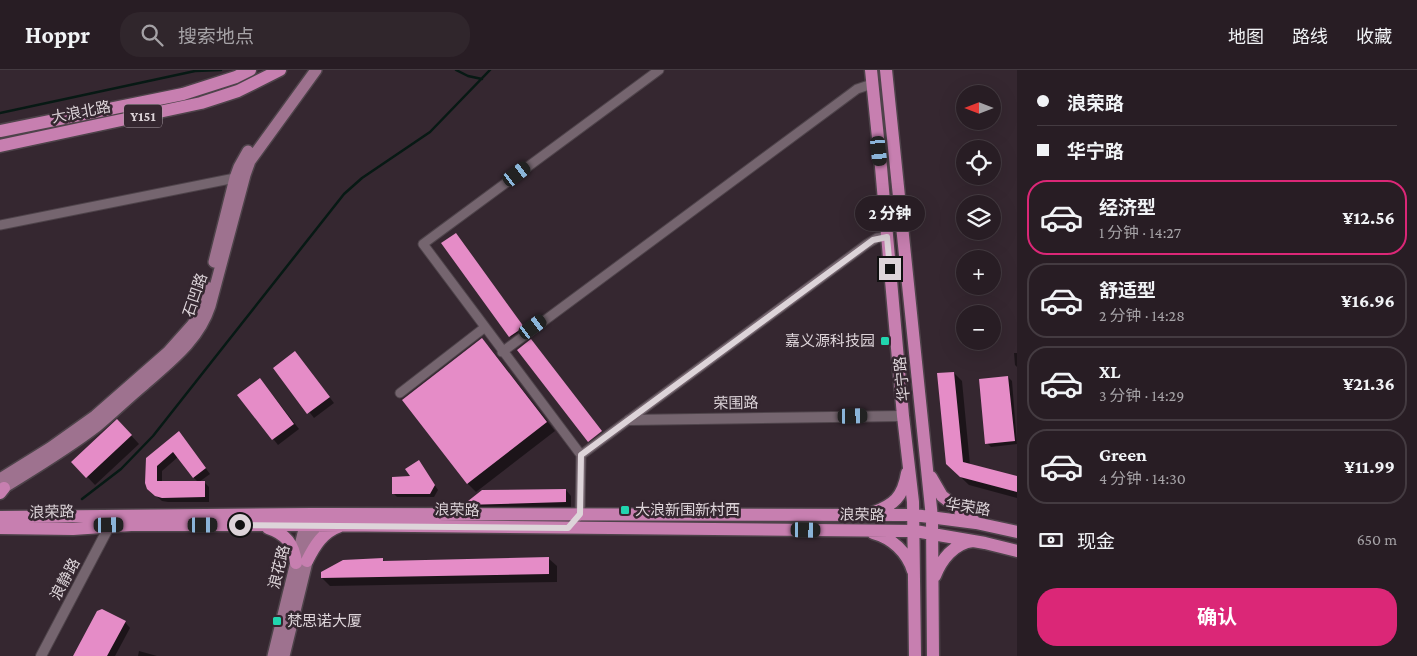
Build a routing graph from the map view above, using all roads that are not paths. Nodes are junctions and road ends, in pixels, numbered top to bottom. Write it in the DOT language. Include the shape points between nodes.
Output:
graph roads {
  1 [pos="250,70"];
  2 [pos="280,70"];
  3 [pos="315,70"];
  4 [pos="658,70"];
  5 [pos="871,70"];
  6 [pos="886,70"];
  7 [pos="872,84"];
  8 [pos="0,131"];
  9 [pos="0,146"];
  10 [pos="240,177"];
  11 [pos="0,225"];
  12 [pos="887,237"];
  13 [pos="484,328"];
  14 [pos="502,352"];
  15 [pos="400,393"];
  16 [pos="903,416"];
  17 [pos="629,420"];
  18 [pos="581,455"];
  19 [pos="927,464"];
  20 [pos="908,466"];
  21 [pos="1,487"];
  22 [pos="0,508"];
  23 [pos="580,514"];
  24 [pos="860,515"];
  25 [pos="914,515"];
  26 [pos="5,517"];
  27 [pos="932,518"];
  28 [pos="112,520"];
  29 [pos="311,521"];
  30 [pos="980,524"];
  31 [pos="258,525"];
  32 [pos="343,525"];
  33 [pos="0,528"];
  34 [pos="568,528"];
  35 [pos="866,531"];
  36 [pos="914,531"];
  37 [pos="1017,532"];
  38 [pos="933,534"];
  39 [pos="976,541"];
  40 [pos="1017,552"];
  41 [pos="302,562"];
  42 [pos="914,578"];
  43 [pos="933,581"];
  44 [pos="41,656"];
  45 [pos="273,656"];
  46 [pos="284,656"];
  47 [pos="915,656"];
  48 [pos="933,656"];
  1 -- 8 [label="main road, 大浪北路 / Y151" via="183,94"];
  2 -- 9 [label="main road, 大浪北路 / Y151" via="238,91 201,103"];
  3 -- 10 [label="main road, 石凹路" via="244,156 239,167"];
  4 -- 13 [label="street" via="423,244"];
  5 -- 7 [label="main road, 华宁路"];
  6 -- 19 [label="main road, 华宁路"];
  7 -- 12 [label="main road, 华宁路"];
  7 -- 14 [label="street" via="841,101"];
  10 -- 11 [label="street"];
  10 -- 21 [label="main road, 石凹路" via="210,306 190,341 97,426"];
  12 -- 16 [label="main road, 华宁路"];
  12 -- 17 [label="street" via="867,244"];
  13 -- 14 [label="street"];
  13 -- 15 [label="street"];
  14 -- 18 [label="street"];
  16 -- 17 [label="street, 荣围路"];
  16 -- 20 [label="main road, 华宁路"];
  17 -- 18 [label="street"];
  18 -- 23 [label="street"];
  19 -- 27 [label="main road, 华宁路"];
  19 -- 30 [label="main road" via="942,496"];
  20 -- 24 [label="main road" via="903,488 894,502"];
  20 -- 25 [label="main road, 华宁路"];
  22 -- 26 [label="main road"];
  23 -- 24 [label="main road, 浪荣路"];
  23 -- 29 [label="main road, 浪荣路"];
  23 -- 34 [label="street"];
  24 -- 25 [label="main road, 浪荣路"];
  25 -- 27 [label="main road, 华荣路"];
  25 -- 36 [label="main road, 华宁路"];
  26 -- 28 [label="main road, 浪荣路" via="82,516"];
  27 -- 30 [label="main road, 华荣路"];
  27 -- 38 [label="main road, 华宁路"];
  28 -- 29 [label="main road, 浪荣路"];
  28 -- 31 [label="main road, 浪荣路"];
  28 -- 33 [label="main road, 浪荣路" via="72,528"];
  28 -- 44 [label="street, 浪静路"];
  29 -- 31 [label="main road, 浪荣路"];
  29 -- 32 [label="main road, 浪荣路"];
  29 -- 41 [label="main road, 浪花路"];
  30 -- 37 [label="main road, 华荣路"];
  31 -- 41 [label="main road" via="289,540"];
  32 -- 34 [label="main road, 浪荣路"];
  32 -- 41 [label="main road" via="324,534"];
  34 -- 35 [label="main road, 浪荣路"];
  35 -- 36 [label="main road, 浪荣路"];
  35 -- 42 [label="main road" via="898,546 912,568"];
  36 -- 38 [label="main road"];
  36 -- 42 [label="main road, 华宁路"];
  38 -- 39 [label="main road"];
  38 -- 43 [label="main road, 华宁路"];
  39 -- 40 [label="main road"];
  39 -- 43 [label="main road" via="962,543 953,550 942,562"];
  41 -- 45 [label="main road, 浪花路"];
  41 -- 46 [label="main road, 浪花路"];
  42 -- 47 [label="main road, 华宁路"];
  43 -- 48 [label="main road, 华宁路"];
}
